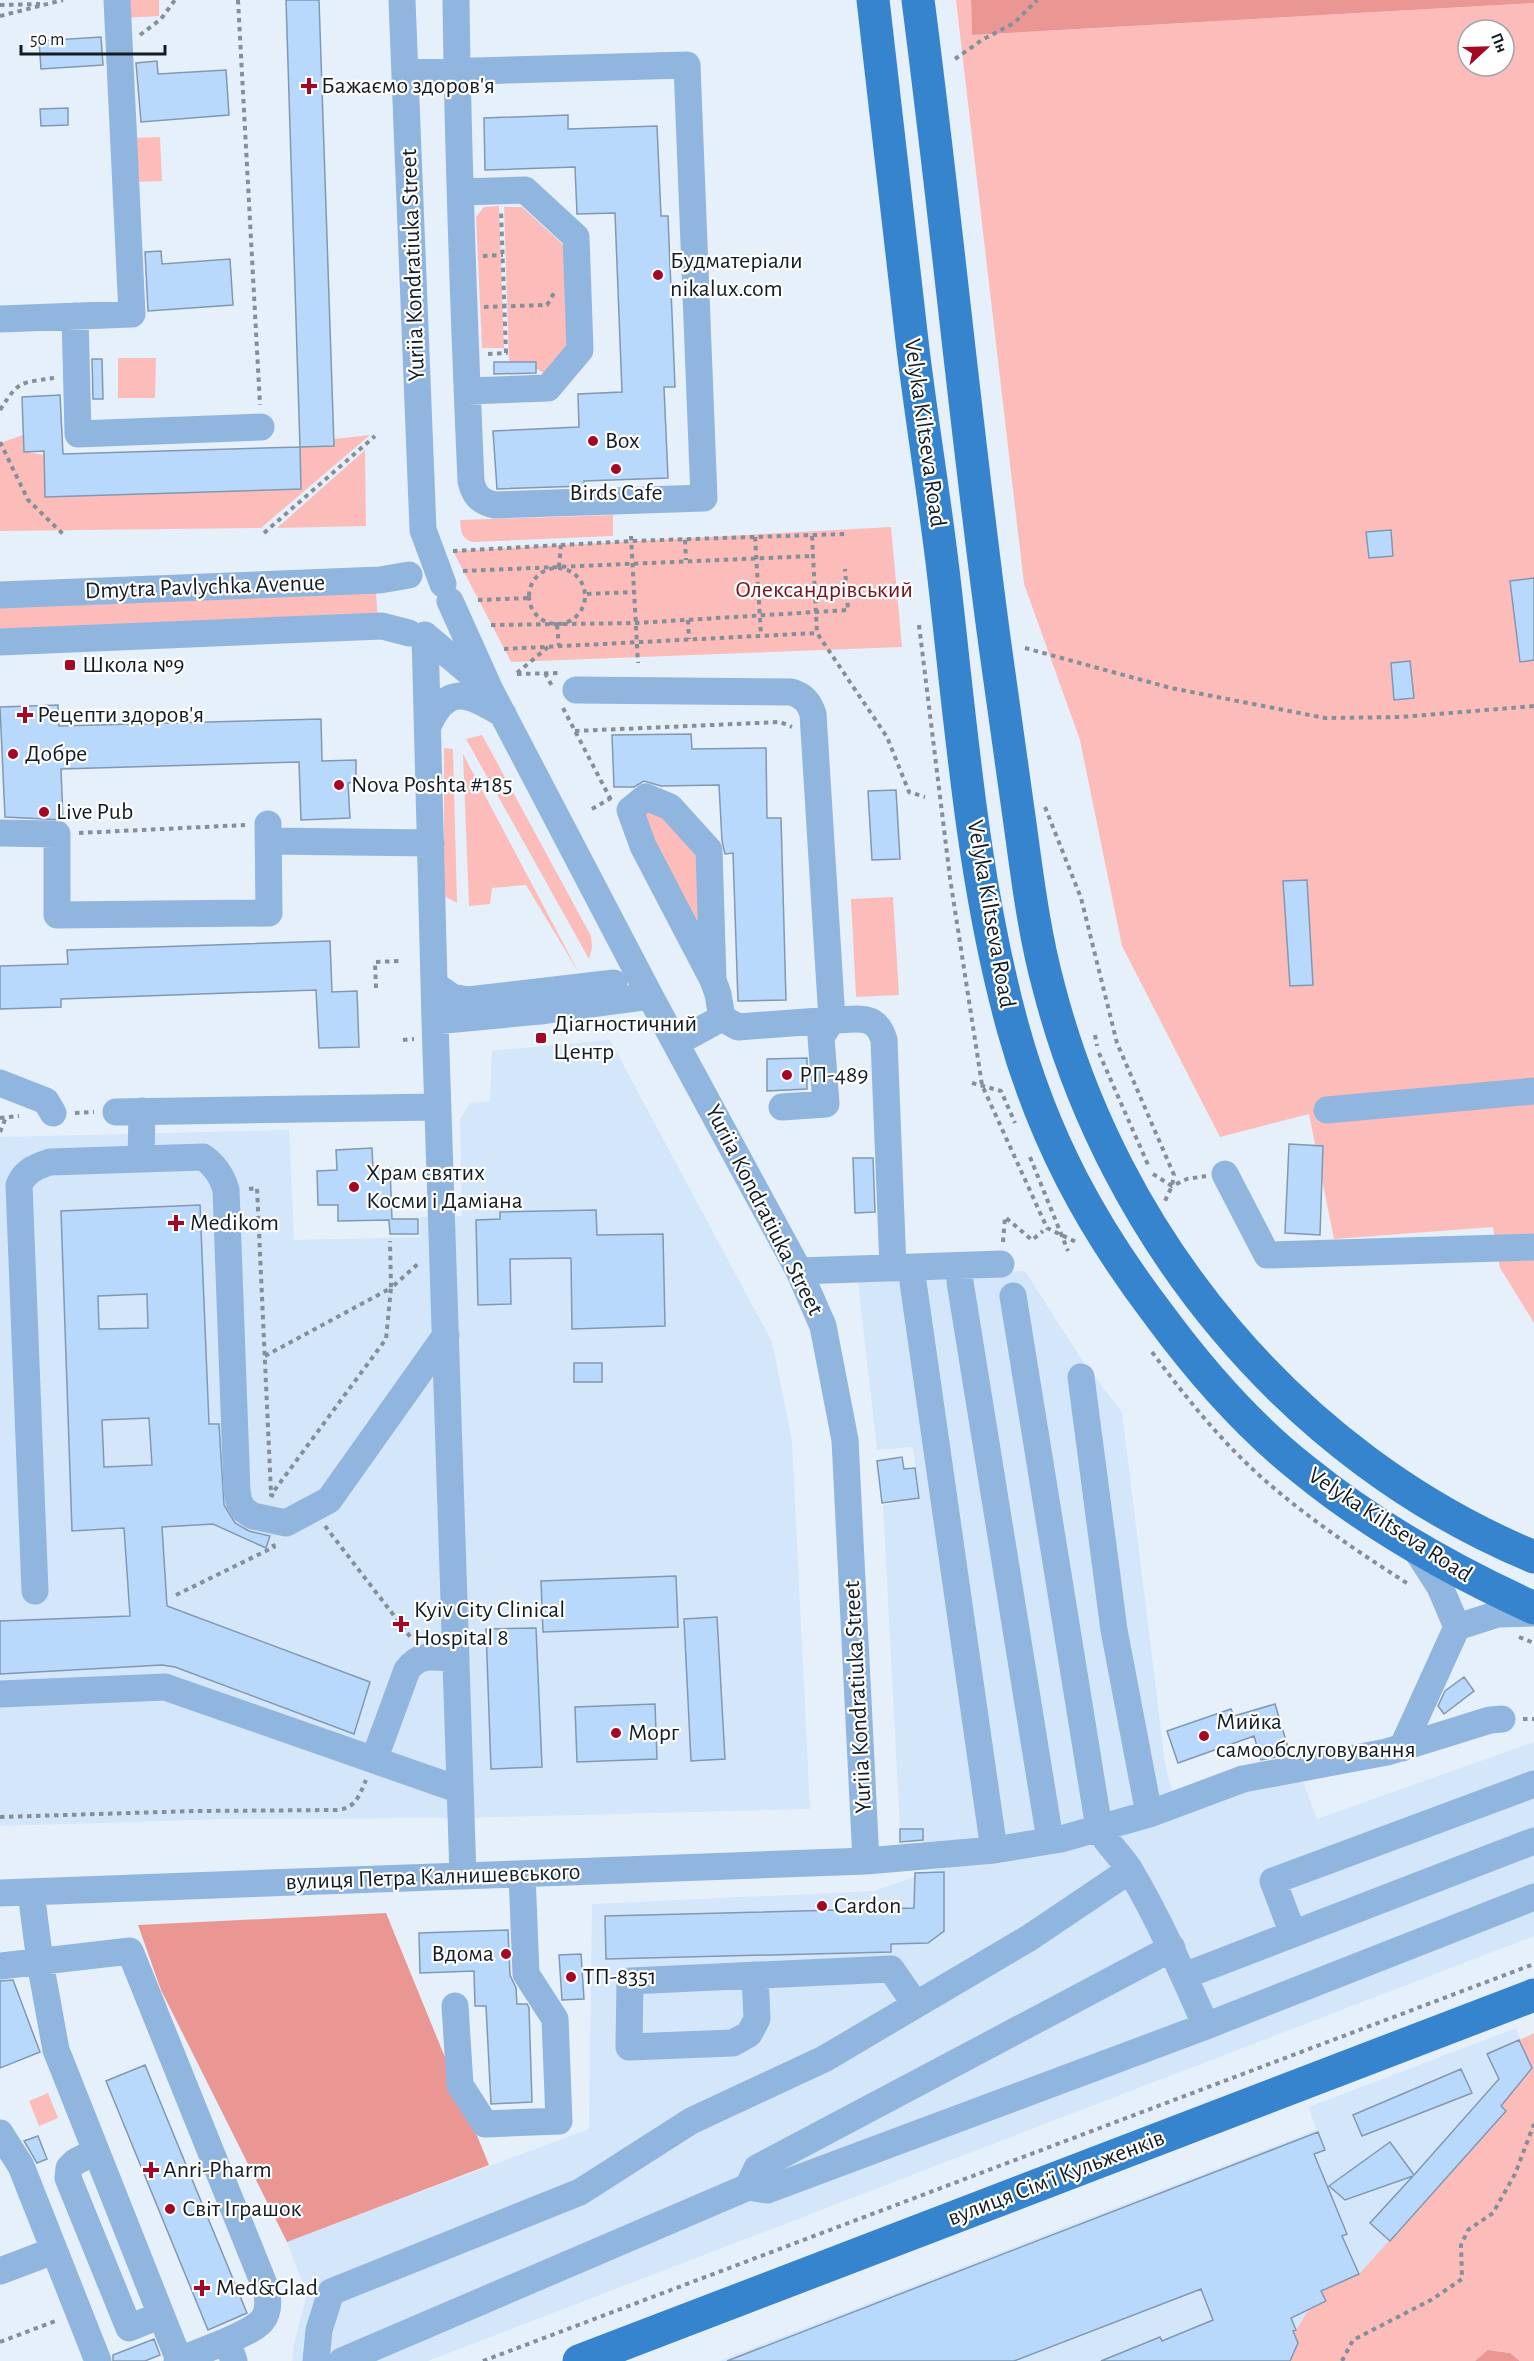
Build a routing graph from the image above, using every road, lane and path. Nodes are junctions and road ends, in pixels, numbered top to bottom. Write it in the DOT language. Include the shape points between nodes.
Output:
graph roads {
  1 [pos="63,0"];
  2 [pos="117,0"];
  3 [pos="175,0"];
  4 [pos="238,0"];
  5 [pos="402,0"];
  6 [pos="456,0"];
  7 [pos="873,0"];
  8 [pos="918,0"];
  9 [pos="1037,0"];
  10 [pos="47,4"];
  11 [pos="0,5"];
  12 [pos="0,16"];
  13 [pos="119,52"];
  14 [pos="955,59"];
  15 [pos="457,71"];
  16 [pos="405,73"];
  17 [pos="461,192"];
  18 [pos="501,204"];
  19 [pos="503,255"];
  20 [pos="475,256"];
  21 [pos="578,291"];
  22 [pos="504,306"];
  23 [pos="465,307"];
  24 [pos="75,316"];
  25 [pos="0,320"];
  26 [pos="480,354"];
  27 [pos="76,375"];
  28 [pos="467,391"];
  29 [pos="0,410"];
  30 [pos="261,427"];
  31 [pos="375,436"];
  32 [pos="0,442"];
  33 [pos="423,530"];
  34 [pos="264,533"];
  35 [pos="844,534"];
  36 [pos="65,536"];
  37 [pos="631,536"];
  38 [pos="812,536"];
  39 [pos="754,537"];
  40 [pos="685,540"];
  41 [pos="631,541"];
  42 [pos="561,545"];
  43 [pos="453,550"];
  44 [pos="813,556"];
  45 [pos="755,558"];
  46 [pos="686,560"];
  47 [pos="632,562"];
  48 [pos="559,567"];
  49 [pos="845,569"];
  50 [pos="409,575"];
  51 [pos="452,585"];
  52 [pos="634,592"];
  53 [pos="587,594"];
  54 [pos="0,595"];
  55 [pos="528,598"];
  56 [pos="478,600"];
  57 [pos="816,613"];
  58 [pos="759,616"];
  59 [pos="688,620"];
  60 [pos="636,622"];
  61 [pos="491,626"];
  62 [pos="557,626"];
  63 [pos="817,633"];
  64 [pos="417,634"];
  65 [pos="761,636"];
  66 [pos="689,639"];
  67 [pos="0,642"];
  68 [pos="638,642"];
  69 [pos="549,646"];
  70 [pos="560,646"];
  71 [pos="1025,648"];
  72 [pos="504,649"];
  73 [pos="638,663"];
  74 [pos="538,673"];
  75 [pos="489,690"];
  76 [pos="576,690"];
  77 [pos="1534,706"];
  78 [pos="504,715"];
  79 [pos="428,726"];
  80 [pos="925,798"];
  81 [pos="1044,804"];
  82 [pos="0,833"];
  83 [pos="268,833"];
  84 [pos="57,834"];
  85 [pos="431,843"];
  86 [pos="399,961"];
  87 [pos="713,980"];
  88 [pos="435,985"];
  89 [pos="376,988"];
  90 [pos="646,988"];
  91 [pos="722,1018"];
  92 [pos="832,1020"];
  93 [pos="435,1021"];
  94 [pos="1095,1035"];
  95 [pos="676,1043"];
  96 [pos="0,1083"];
  97 [pos="972,1083"];
  98 [pos="1534,1090"];
  99 [pos="438,1107"];
  100 [pos="782,1107"];
  101 [pos="1327,1110"];
  102 [pos="54,1113"];
  103 [pos="6,1117"];
  104 [pos="1019,1131"];
  105 [pos="0,1132"];
  106 [pos="1028,1150"];
  107 [pos="141,1158"];
  108 [pos="1225,1174"];
  109 [pos="1172,1186"];
  110 [pos="257,1188"];
  111 [pos="1164,1203"];
  112 [pos="1043,1231"];
  113 [pos="390,1241"];
  114 [pos="442,1241"];
  115 [pos="1534,1246"];
  116 [pos="1068,1251"];
  117 [pos="1001,1264"];
  118 [pos="799,1271"];
  119 [pos="903,1275"];
  120 [pos="960,1282"];
  121 [pos="391,1288"];
  122 [pos="1013,1296"];
  123 [pos="446,1335"];
  124 [pos="265,1356"];
  125 [pos="1081,1377"];
  126 [pos="272,1507"];
  127 [pos="312,1509"];
  128 [pos="1415,1548"];
  129 [pos="1534,1557"];
  130 [pos="35,1591"];
  131 [pos="176,1595"];
  132 [pos="1534,1608"];
  133 [pos="1534,1613"];
  134 [pos="1457,1627"];
  135 [pos="425,1656"];
  136 [pos="456,1659"];
  137 [pos="0,1694"];
  138 [pos="1502,1719"];
  139 [pos="1402,1748"];
  140 [pos="374,1760"];
  141 [pos="1534,1784"];
  142 [pos="460,1791"];
  143 [pos="1149,1814"];
  144 [pos="0,1817"];
  145 [pos="1099,1828"];
  146 [pos="1050,1840"];
  147 [pos="1534,1841"];
  148 [pos="994,1850"];
  149 [pos="866,1861"];
  150 [pos="1130,1870"];
  151 [pos="522,1874"];
  152 [pos="463,1876"];
  153 [pos="30,1892"];
  154 [pos="0,1893"];
  155 [pos="1534,1897"];
  156 [pos="1293,1934"];
  157 [pos="1172,1948"];
  158 [pos="40,1962"];
  159 [pos="1534,1964"];
  160 [pos="0,1965"];
  161 [pos="755,1975"];
  162 [pos="1184,1976"];
  163 [pos="1534,1995"];
  164 [pos="916,2005"];
  165 [pos="455,2006"];
  166 [pos="1206,2026"];
  167 [pos="1534,2124"];
  168 [pos="0,2133"];
  169 [pos="96,2151"];
  170 [pos="748,2187"];
  171 [pos="53,2251"];
  172 [pos="0,2271"];
  173 [pos="78,2313"];
  174 [pos="161,2315"];
  175 [pos="0,2342"];
  176 [pos="230,2351"];
  177 [pos="98,2361"];
  178 [pos="178,2361"];
  179 [pos="316,2361"];
  180 [pos="342,2361"];
  181 [pos="483,2361"];
  182 [pos="579,2361"];
  183 [pos="1342,2361"];
  1 -- 10 [label="path"];
  2 -- 13 [label="street"];
  3 -- 13 [label="path" via="161,19"];
  4 -- 30 [label="path"];
  5 -- 16 [label="street, Yuriia Kondratiuka Street"];
  6 -- 15 [label="street"];
  7 -- 128 [label="main road, Velyka Kiltseva Road" via="912,342 983,889 1014,1033 1037,1100 1092,1220 1180,1345 1241,1415 1305,1471"];
  8 -- 129 [label="main road, Velyka Kiltseva Road" via="983,553 1029,890 1048,987 1094,1120 1129,1191 1167,1252 1209,1311 1269,1378 1308,1415 1423,1500"];
  9 -- 14 [label="path" via="1014,23"];
  10 -- 11 [label="path"];
  10 -- 12 [label="path"];
  13 -- 24 [label="street" via="132,314"];
  15 -- 16 [label="street"];
  15 -- 17 [label="street"];
  15 -- 28 [label="street" via="687,65 704,498 495,505 482,502 471,481"];
  16 -- 33 [label="street, Yuriia Kondratiuka Street"];
  17 -- 21 [label="street" via="525,190 576,237"];
  17 -- 23 [label="street"];
  18 -- 19 [label="path"];
  19 -- 20 [label="path"];
  19 -- 22 [label="path"];
  21 -- 22 [label="path" via="555,292 547,305"];
  21 -- 28 [label="street" via="580,350 549,388"];
  22 -- 23 [label="path"];
  22 -- 26 [label="path" via="506,353"];
  23 -- 28 [label="street"];
  24 -- 25 [label="street"];
  24 -- 27 [label="street"];
  27 -- 29 [label="path" via="27,382 14,388"];
  27 -- 30 [label="street" via="78,434"];
  31 -- 34 [label="path"];
  32 -- 36 [label="path" via="28,500"];
  33 -- 50 [label="street, Yuriia Kondratiuka Street"];
  33 -- 51 [label="street, Yuriia Kondratiuka Street"];
  35 -- 38 [label="path"];
  37 -- 41 [label="path"];
  38 -- 39 [label="path"];
  38 -- 44 [label="path"];
  39 -- 40 [label="path"];
  39 -- 45 [label="path"];
  40 -- 41 [label="path"];
  40 -- 46 [label="path"];
  41 -- 42 [label="path"];
  41 -- 47 [label="path"];
  42 -- 43 [label="path"];
  42 -- 48 [label="path"];
  44 -- 45 [label="path"];
  44 -- 57 [label="path"];
  45 -- 46 [label="path"];
  45 -- 58 [label="path"];
  46 -- 47 [label="path"];
  47 -- 48 [label="path"];
  47 -- 52 [label="path"];
  48 -- 51 [label="path"];
  48 -- 53 [label="path" via="576,574"];
  48 -- 55 [label="path" via="537,576"];
  49 -- 57 [label="path" via="848,610"];
  50 -- 51 [label="street" via="428,574"];
  50 -- 54 [label="street, Dmytra Pavlychka Avenue" via="380,580"];
  50 -- 64 [label="street" via="391,591 388,608 395,623"];
  51 -- 64 [label="street" via="447,619 434,632"];
  51 -- 75 [label="street, Yuriia Kondratiuka Street"];
  52 -- 53 [label="path"];
  52 -- 60 [label="path"];
  53 -- 62 [label="path" via="582,609"];
  55 -- 56 [label="path"];
  55 -- 62 [label="path" via="541,620"];
  57 -- 58 [label="path"];
  57 -- 63 [label="path"];
  58 -- 59 [label="path"];
  58 -- 65 [label="path"];
  59 -- 60 [label="path"];
  59 -- 66 [label="path"];
  60 -- 62 [label="path"];
  60 -- 68 [label="path"];
  61 -- 62 [label="path"];
  62 -- 70 [label="path"];
  63 -- 65 [label="path"];
  63 -- 80 [label="path" via="887,737 909,792"];
  64 -- 67 [label="street, Dmytra Pavlychka Avenue" via="382,626"];
  64 -- 75 [label="street, Yuriia Kondratiuka Street"];
  64 -- 79 [label="street"];
  65 -- 66 [label="path"];
  66 -- 68 [label="path"];
  68 -- 70 [label="path"];
  68 -- 73 [label="path"];
  69 -- 70 [label="path"];
  69 -- 72 [label="path"];
  69 -- 74 [label="path" via="517,674"];
  71 -- 77 [label="path" via="1171,687 1325,718 1402,717"];
  75 -- 78 [label="street, Yuriia Kondratiuka Street"];
  76 -- 92 [label="street" via="791,692 810,704"];
  78 -- 79 [label="street" via="475,698 459,696 435,709"];
  78 -- 90 [label="street, Yuriia Kondratiuka Street"];
  79 -- 85 [label="street"];
  81 -- 109 [label="path" via="1081,898 1117,1043 1174,1175"];
  82 -- 84 [label="street"];
  83 -- 84 [label="path"];
  83 -- 84 [label="street" via="270,913 57,915"];
  83 -- 85 [label="street"];
  85 -- 88 [label="street"];
  86 -- 89 [label="path" via="375,962"];
  87 -- 87 [label="street" via="709,850 670,807 646,797 630,810 643,846"];
  87 -- 91 [label="street"];
  88 -- 90 [label="street" via="452,997 468,1000"];
  88 -- 93 [label="street"];
  90 -- 93 [label="street" via="540,1011"];
  90 -- 95 [label="street, Yuriia Kondratiuka Street"];
  91 -- 92 [label="street" via="738,1027"];
  91 -- 95 [label="street"];
  92 -- 100 [label="street" via="821,1037 826,1104"];
  92 -- 119 [label="street" via="867,1019 882,1032"];
  93 -- 99 [label="street"];
  94 -- 109 [label="path" via="1097,1049 1153,1176"];
  95 -- 118 [label="street, Yuriia Kondratiuka Street"];
  96 -- 102 [label="street" via="46,1101"];
  97 -- 104 [label="path" via="1001,1091"];
  98 -- 101 [label="street"];
  99 -- 107 [label="street" via="129,1111"];
  99 -- 114 [label="street"];
  103 -- 105 [label="path"];
  106 -- 116 [label="path"];
  107 -- 126 [label="street" via="203,1157 223,1178 237,1491 244,1510 253,1516"];
  107 -- 130 [label="street" via="50,1162 23,1175 19,1185"];
  108 -- 109 [label="path" via="1187,1179"];
  108 -- 115 [label="street" via="1267,1256"];
  109 -- 111 [label="path"];
  110 -- 124 [label="path"];
  112 -- 117 [label="path" via="1032,1240 1005,1217"];
  113 -- 121 [label="path"];
  114 -- 121 [label="path"];
  114 -- 123 [label="street"];
  117 -- 119 [label="street"];
  118 -- 119 [label="street"];
  118 -- 149 [label="street, Yuriia Kondratiuka Street" via="823,1326 845,1440"];
  119 -- 148 [label="street"];
  120 -- 146 [label="street"];
  121 -- 124 [label="path"];
  121 -- 126 [label="path" via="386,1339"];
  122 -- 145 [label="street"];
  123 -- 127 [label="street" via="329,1500"];
  123 -- 136 [label="street"];
  124 -- 126 [label="path"];
  125 -- 143 [label="street" via="1114,1630"];
  126 -- 127 [label="path"];
  126 -- 127 [label="street" via="286,1522"];
  126 -- 131 [label="path" via="274,1547"];
  127 -- 135 [label="path"];
  128 -- 132 [label="main road, Velyka Kiltseva Road"];
  128 -- 134 [label="street" via="1440,1587"];
  133 -- 134 [label="street" via="1498,1614"];
  134 -- 139 [label="street"];
  135 -- 136 [label="street"];
  135 -- 140 [label="street" via="414,1660 407,1670"];
  136 -- 142 [label="street"];
  137 -- 140 [label="street" via="165,1687"];
  138 -- 139 [label="street, вулиця Петра Калнишевського"];
  139 -- 143 [label="street, вулиця Петра Калнишевського" via="1243,1779"];
  140 -- 142 [label="street"];
  140 -- 144 [label="path" via="359,1796 347,1809"];
  141 -- 156 [label="street" via="1272,1881"];
  142 -- 152 [label="street"];
  143 -- 145 [label="street, вулиця Петра Калнишевського"];
  145 -- 146 [label="street, вулиця Петра Калнишевського"];
  145 -- 150 [label="street"];
  146 -- 148 [label="street, вулиця Петра Калнишевського"];
  147 -- 156 [label="street"];
  148 -- 149 [label="street, вулиця Петра Калнишевського"];
  149 -- 151 [label="street, вулиця Петра Калнишевського"];
  150 -- 157 [label="street"];
  150 -- 164 [label="street" via="1029,1938"];
  151 -- 152 [label="street, вулиця Петра Калнишевського"];
  151 -- 165 [label="street" via="526,1974 555,2019 559,2121 485,2124 460,2085"];
  152 -- 153 [label="street, вулиця Петра Калнишевського"];
  153 -- 154 [label="street, вулиця Петра Калнишевського"];
  153 -- 158 [label="street"];
  155 -- 166 [label="street"];
  156 -- 162 [label="street"];
  157 -- 162 [label="street"];
  157 -- 170 [label="street" via="757,2168"];
  158 -- 160 [label="street"];
  158 -- 169 [label="street" via="56,2050"];
  158 -- 176 [label="street" via="129,1952 266,2289 266,2316"];
  159 -- 181 [label="path"];
  161 -- 161 [label="street" via="630,1981 629,2047 733,2043 749,2034 757,2019"];
  161 -- 164 [label="street" via="891,1969"];
  162 -- 166 [label="street"];
  163 -- 182 [label="main road, вулиця Сімʼї Кульженків"];
  164 -- 179 [label="street" via="824,2059 691,2121 580,2192 331,2292 319,2330"];
  166 -- 170 [label="street" via="767,2190"];
  167 -- 183 [label="path" via="1515,2174 1492,2212 1468,2230 1461,2245 1462,2279 1431,2300 1353,2340"];
  168 -- 171 [label="street" via="21,2166"];
  169 -- 174 [label="street"];
  169 -- 174 [label="street" via="75,2162 69,2168 68,2178 129,2328"];
  170 -- 180 [label="street"];
  171 -- 172 [label="street"];
  171 -- 173 [label="street"];
  173 -- 175 [label="path"];
  173 -- 177 [label="street"];
  174 -- 178 [label="street"];
  176 -- 178 [label="street"];
}
